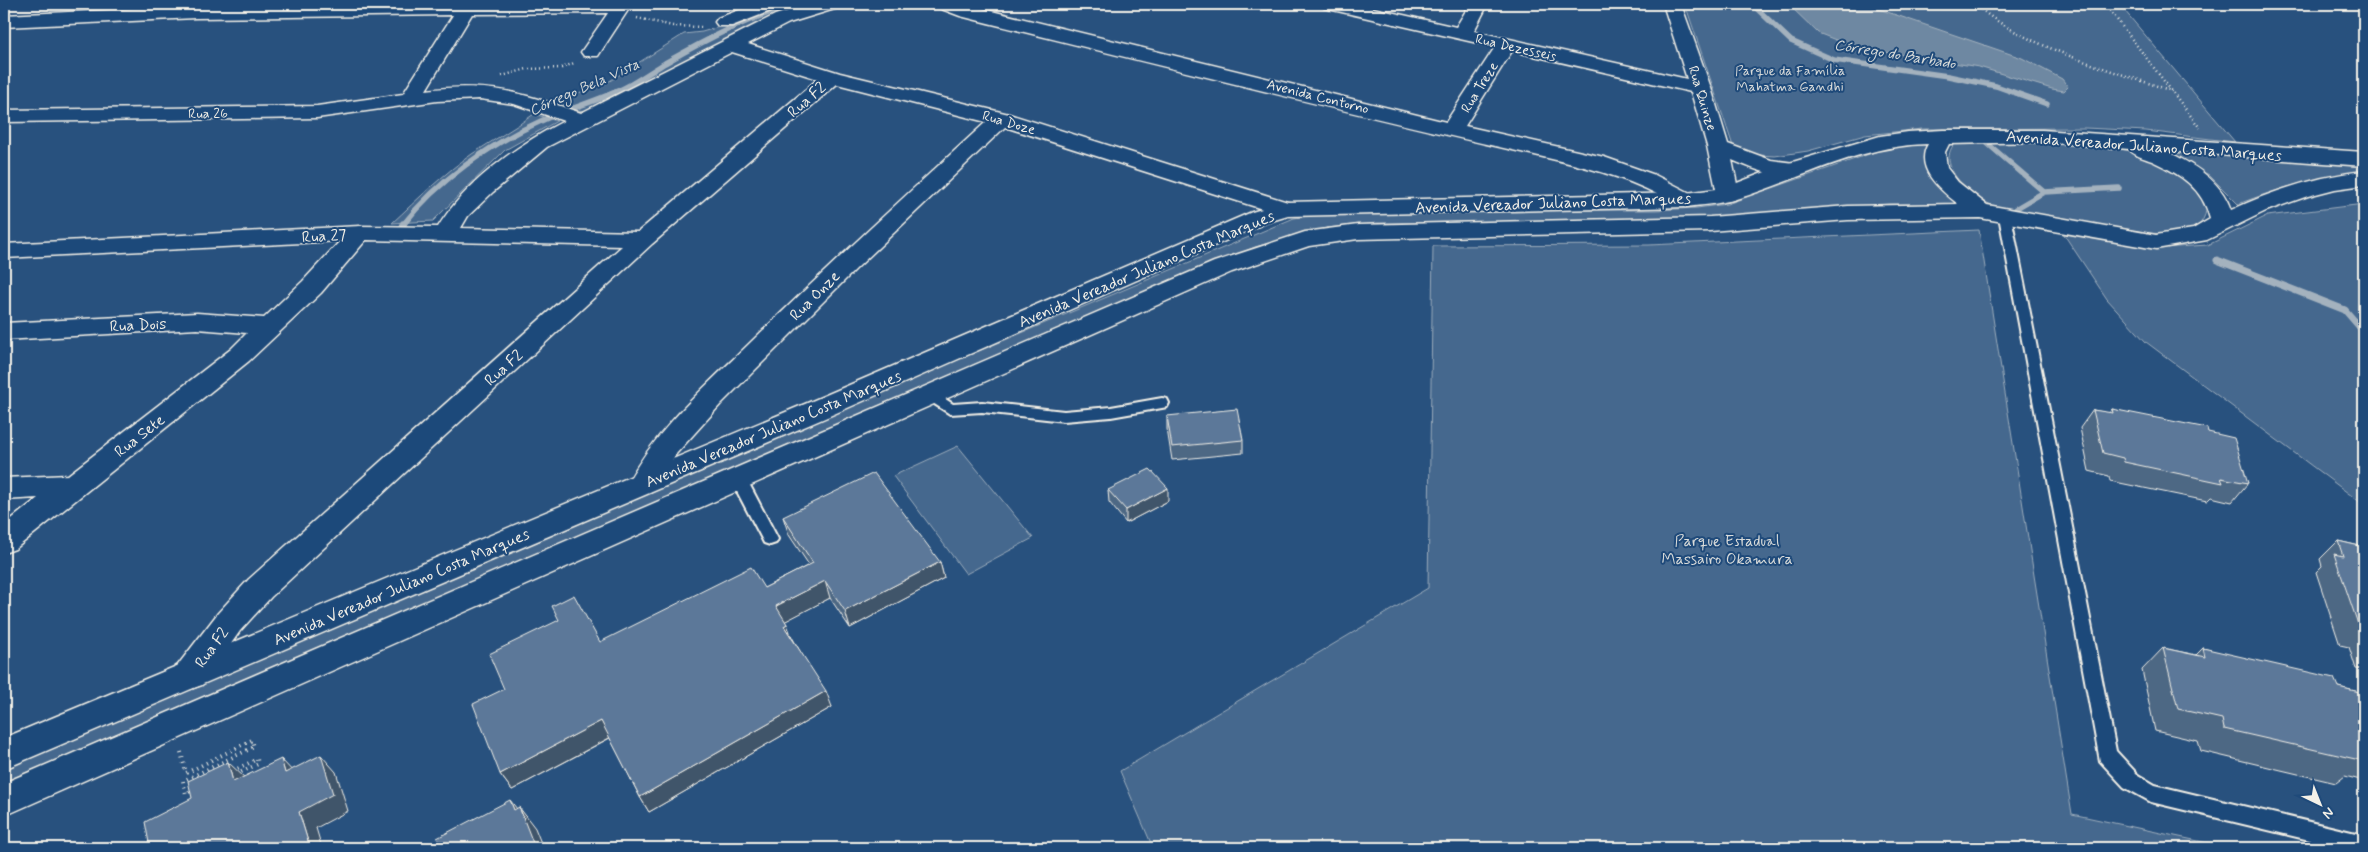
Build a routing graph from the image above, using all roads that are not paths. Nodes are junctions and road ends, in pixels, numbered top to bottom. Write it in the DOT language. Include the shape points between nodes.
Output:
graph roads {
  1 [pos="771,4"];
  2 [pos="831,4"];
  3 [pos="946,4"];
  4 [pos="1331,4"];
  5 [pos="1479,4"];
  6 [pos="1672,4"];
  7 [pos="620,8"];
  8 [pos="466,10"];
  9 [pos="4,21"];
  10 [pos="725,22"];
  11 [pos="1462,34"];
  12 [pos="730,45"];
  13 [pos="1506,45"];
  14 [pos="591,52"];
  15 [pos="833,77"];
  16 [pos="1701,88"];
  17 [pos="411,98"];
  18 [pos="4,116"];
  19 [pos="577,119"];
  20 [pos="1001,119"];
  21 [pos="1452,130"];
  22 [pos="1942,136"];
  23 [pos="2117,141"];
  24 [pos="1717,147"];
  25 [pos="2364,159"];
  26 [pos="1794,169"];
  27 [pos="2364,178"];
  28 [pos="1728,194"];
  29 [pos="1686,200"];
  30 [pos="1286,209"];
  31 [pos="1993,214"];
  32 [pos="2222,222"];
  33 [pos="368,233"];
  34 [pos="446,234"];
  35 [pos="644,239"];
  36 [pos="4,251"];
  37 [pos="272,327"];
  38 [pos="4,331"];
  39 [pos="930,394"];
  40 [pos="1162,404"];
  41 [pos="738,478"];
  42 [pos="641,484"];
  43 [pos="74,485"];
  44 [pos="4,489"];
  45 [pos="770,539"];
  46 [pos="4,541"];
  47 [pos="190,675"];
  48 [pos="4,754"];
  49 [pos="4,800"];
  50 [pos="2364,844"];
  1 -- 10 [label="street"];
  2 -- 12 [label="street" via="782,19"];
  3 -- 21 [label="street, Avenida Contorno" via="967,12"];
  4 -- 11 [label="street, Rua Dezesseis"];
  5 -- 11 [label="street"];
  6 -- 16 [label="street, Rua Quinze"];
  7 -- 8 [label="street"];
  7 -- 14 [label="street"];
  8 -- 9 [label="street" via="196,12"];
  8 -- 17 [label="street"];
  11 -- 13 [label="street, Rua Dezesseis"];
  12 -- 15 [label="street, Rua Doze"];
  12 -- 19 [label="street"];
  13 -- 16 [label="street, Rua Dezesseis"];
  13 -- 21 [label="street, Rua Treze"];
  15 -- 20 [label="street, Rua Doze"];
  15 -- 35 [label="street, Rua F2"];
  16 -- 24 [label="street, Rua Quinze"];
  17 -- 18 [label="street, Rua 26" via="317,112"];
  17 -- 19 [label="street, Rua 26" via="480,93 517,98"];
  19 -- 34 [label="street" via="540,142 485,187 459,212"];
  20 -- 30 [label="street, Rua Doze"];
  20 -- 42 [label="street, Rua Onze" via="834,274 709,400 671,439"];
  21 -- 29 [label="street, Avenida Contorno" via="1596,162 1647,180"];
  22 -- 23 [label="street, Avenida Vereador Juliano Costa Marques" via="2042,136"];
  22 -- 26 [label="street, Avenida Vereador Juliano Costa Marques" via="1880,142"];
  22 -- 31 [label="street" via="1934,152 1936,169 1950,187"];
  23 -- 25 [label="street, Avenida Vereador Juliano Costa Marques"];
  23 -- 32 [label="street" via="2158,155 2192,176 2216,199"];
  24 -- 26 [label="street" via="1767,166"];
  24 -- 28 [label="street, Rua Quinze"];
  26 -- 28 [label="street, Avenida Vereador Juliano Costa Marques"];
  27 -- 32 [label="street, Avenida Vereador Juliano Costa Marques" via="2300,191"];
  28 -- 29 [label="street, Avenida Vereador Juliano Costa Marques"];
  29 -- 30 [label="street, Avenida Vereador Juliano Costa Marques"];
  30 -- 42 [label="street, Avenida Vereador Juliano Costa Marques" via="1260,217"];
  31 -- 32 [label="street, Avenida Vereador Juliano Costa Marques" via="2156,242 2199,236"];
  31 -- 39 [label="street, Avenida Vereador Juliano Costa Marques" via="1848,213 1710,224 1358,232 1305,239 1223,267"];
  31 -- 50 [label="lane" via="2107,755 2131,781 2151,793"];
  33 -- 34 [label="street, Rua 27"];
  33 -- 36 [label="street, Rua 27"];
  33 -- 37 [label="street, Rua Sete"];
  34 -- 35 [label="street, Rua 27"];
  35 -- 47 [label="street, Rua F2" via="260,588 229,622"];
  37 -- 38 [label="street, Rua Dois" via="197,321"];
  37 -- 43 [label="street, Rua Sete" via="240,356"];
  39 -- 40 [label="lane" via="950,409 982,407 1064,416"];
  39 -- 41 [label="street, Avenida Vereador Juliano Costa Marques"];
  41 -- 45 [label="lane"];
  41 -- 49 [label="street, Avenida Vereador Juliano Costa Marques"];
  42 -- 47 [label="street, Avenida Vereador Juliano Costa Marques"];
  43 -- 44 [label="street"];
  43 -- 46 [label="street, Rua Sete"];
  47 -- 48 [label="street, Avenida Vereador Juliano Costa Marques"];
}
